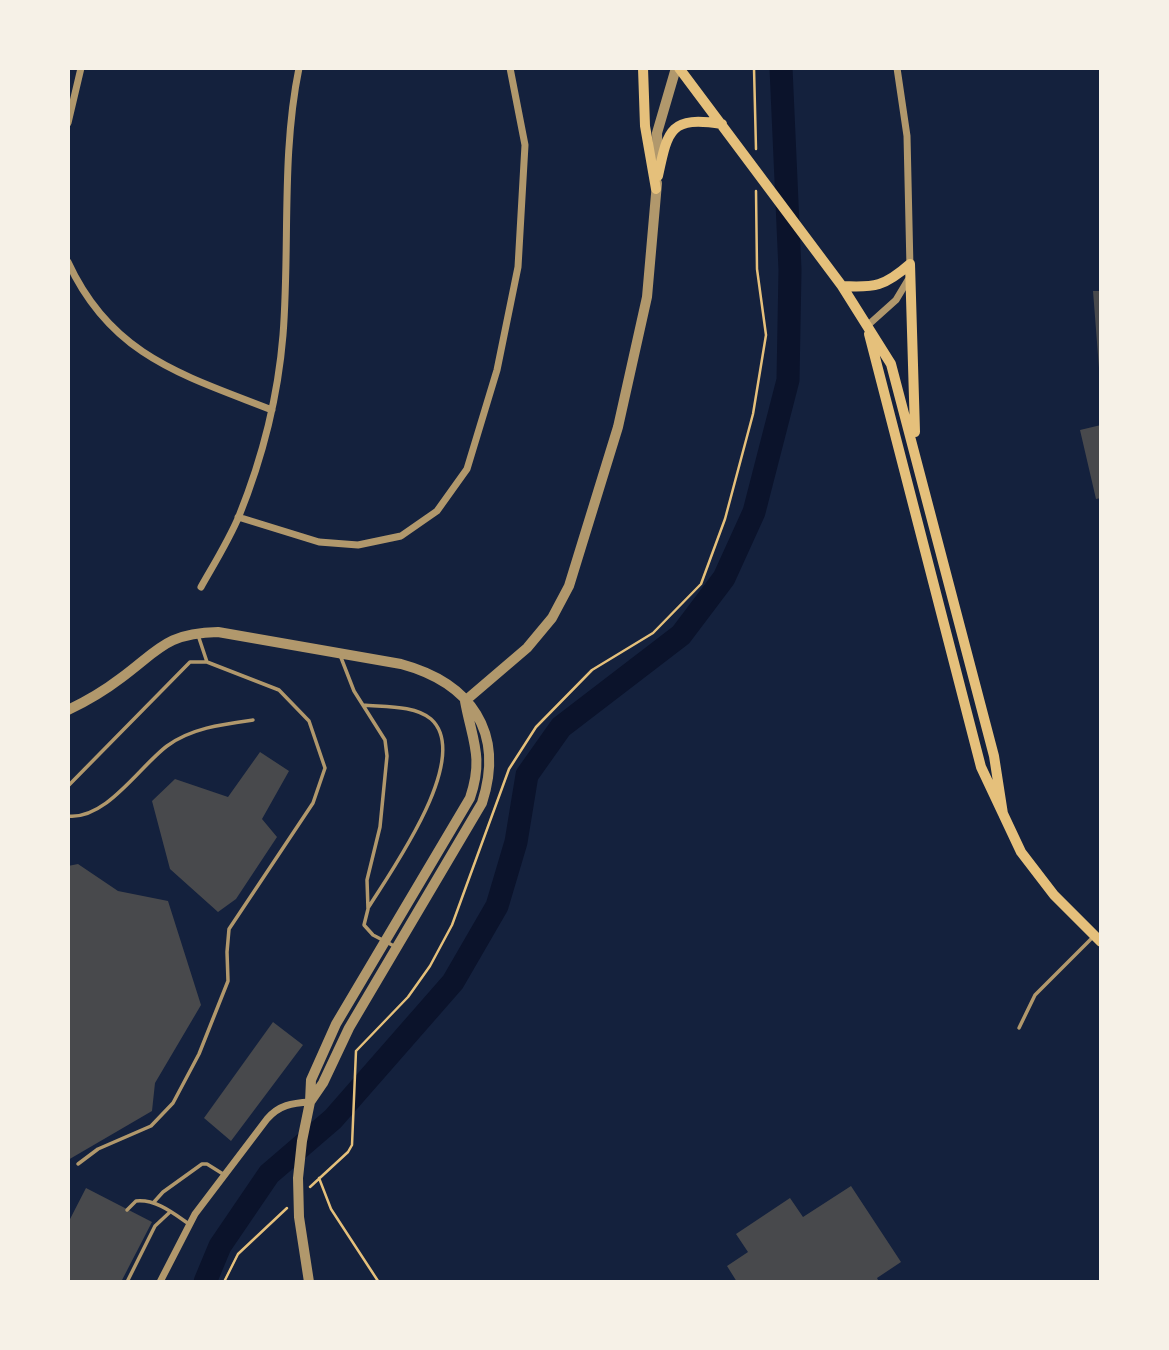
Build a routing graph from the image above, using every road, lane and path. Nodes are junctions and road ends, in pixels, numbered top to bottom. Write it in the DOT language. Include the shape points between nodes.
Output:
graph roads {
  1 [pos="81,68"];
  2 [pos="299,68"];
  3 [pos="510,68"];
  4 [pos="643,68"];
  5 [pos="677,68"];
  6 [pos="754,68"];
  7 [pos="897,68"];
  8 [pos="68,123"];
  9 [pos="722,124"];
  10 [pos="755,148"];
  11 [pos="658,176"];
  12 [pos="756,188"];
  13 [pos="656,189"];
  14 [pos="68,262"];
  15 [pos="910,264"];
  16 [pos="842,286"];
  17 [pos="867,326"];
  18 [pos="272,410"];
  19 [pos="915,451"];
  20 [pos="238,517"];
  21 [pos="201,587"];
  22 [pos="198,633"];
  23 [pos="339,653"];
  24 [pos="207,662"];
  25 [pos="465,701"];
  26 [pos="363,705"];
  27 [pos="68,710"];
  28 [pos="253,720"];
  29 [pos="68,786"];
  30 [pos="1003,814"];
  31 [pos="68,816"];
  32 [pos="368,909"];
  33 [pos="1097,939"];
  34 [pos="386,941"];
  35 [pos="397,947"];
  36 [pos="1018,1028"];
  37 [pos="310,1102"];
  38 [pos="353,1119"];
  39 [pos="78,1164"];
  40 [pos="224,1175"];
  41 [pos="319,1178"];
  42 [pos="154,1202"];
  43 [pos="127,1210"];
  44 [pos="170,1212"];
  45 [pos="190,1224"];
  46 [pos="378,1281"];
  47 [pos="127,1282"];
  48 [pos="160,1282"];
  49 [pos="309,1282"];
  1 -- 8 [label="street"];
  2 -- 18 [label="street" via="289,141 283,337"];
  3 -- 20 [label="street" via="525,145 518,267 497,370 467,469 437,511 401,536 358,545 320,542"];
  4 -- 13 [label="main road" via="645,126"];
  5 -- 9 [label="main road"];
  5 -- 11 [label="street" via="657,133"];
  6 -- 10 [label="path"];
  7 -- 15 [label="street" via="906,136"];
  9 -- 11 [label="main road" via="696,120 678,125 666,139"];
  9 -- 16 [label="main road"];
  11 -- 13 [label="street"];
  12 -- 38 [label="path" via="757,269 766,334 753,414 725,519 701,584 653,633 592,670 536,727 509,769 452,925 430,965 408,997 356,1051"];
  13 -- 25 [label="street" via="644,310 618,427 569,586 552,618 527,648"];
  14 -- 18 [label="street" via="96,311 144,355"];
  15 -- 16 [label="main road" via="884,283"];
  15 -- 17 [label="street" via="903,291"];
  15 -- 19 [label="main road"];
  16 -- 17 [label="main road"];
  17 -- 19 [label="main road" via="896,374"];
  17 -- 30 [label="main road" via="979,760"];
  18 -- 20 [label="street"];
  19 -- 30 [label="main road" via="994,756"];
  20 -- 21 [label="street"];
  22 -- 23 [label="street" via="240,635"];
  22 -- 24 [label="lane"];
  22 -- 27 [label="street" via="155,649 123,677"];
  23 -- 25 [label="street" via="424,670 446,682"];
  23 -- 26 [label="lane"];
  24 -- 29 [label="lane" via="190,662"];
  24 -- 39 [label="lane" via="279,690 309,721 325,768 313,803 229,929 228,981 199,1054 173,1103 151,1126 98,1149"];
  25 -- 34 [label="street" via="477,753 474,786"];
  25 -- 35 [label="street" via="480,717 487,734 490,769 486,790"];
  26 -- 32 [label="lane" via="385,740 387,756 380,827 367,880"];
  26 -- 32 [label="lane" via="417,711 432,720 444,743 440,778 415,831"];
  28 -- 31 [label="lane" via="190,734 167,746 109,801 78,817"];
  30 -- 33 [label="main road" via="1021,852"];
  32 -- 34 [label="lane" via="364,925"];
  33 -- 36 [label="lane" via="1035,996"];
  34 -- 35 [label="lane"];
  34 -- 37 [label="street" via="327,1041 311,1080"];
  35 -- 37 [label="street"];
  37 -- 40 [label="street" via="274,1110"];
  37 -- 49 [label="street" via="298,1178"];
  40 -- 42 [label="lane" via="202,1164"];
  40 -- 45 [label="street"];
  41 -- 46 [label="path" via="331,1209"];
  42 -- 43 [label="lane" via="136,1200"];
  42 -- 44 [label="lane"];
  44 -- 45 [label="lane"];
  44 -- 47 [label="lane" via="155,1226"];
  45 -- 48 [label="street"];
}
